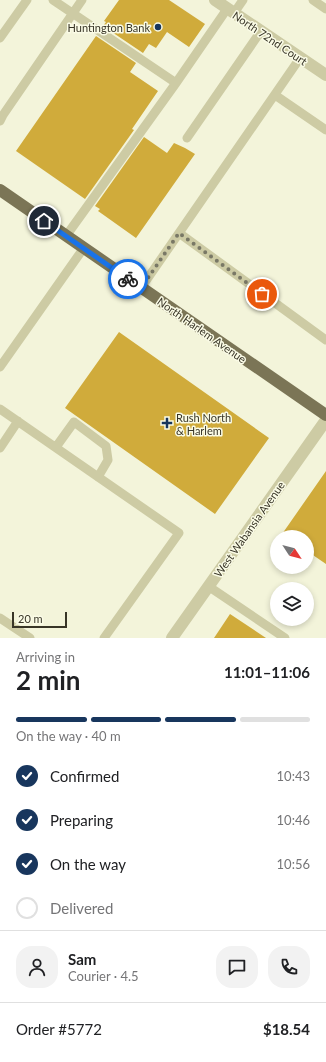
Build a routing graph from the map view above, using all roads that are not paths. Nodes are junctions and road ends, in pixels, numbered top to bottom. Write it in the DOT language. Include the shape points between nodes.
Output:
graph roads {
  1 [pos="27,0"];
  2 [pos="53,0"];
  3 [pos="82,0"];
  4 [pos="215,0"];
  5 [pos="243,0"];
  6 [pos="313,0"];
  7 [pos="326,9"];
  8 [pos="231,11"];
  9 [pos="73,13"];
  10 [pos="261,31"];
  11 [pos="0,38"];
  12 [pos="300,58"];
  13 [pos="326,75"];
  14 [pos="176,84"];
  15 [pos="275,95"];
  16 [pos="1,117"];
  17 [pos="326,130"];
  18 [pos="187,138"];
  19 [pos="0,190"];
  20 [pos="179,233"];
  21 [pos="66,236"];
  22 [pos="83,248"];
  23 [pos="141,288"];
  24 [pos="325,336"];
  25 [pos="0,367"];
  26 [pos="0,409"];
  27 [pos="326,415"];
  28 [pos="326,420"];
  29 [pos="18,422"];
  30 [pos="56,447"];
  31 [pos="0,448"];
  32 [pos="98,477"];
  33 [pos="208,586"];
  34 [pos="0,618"];
  35 [pos="30,638"];
  36 [pos="104,638"];
  37 [pos="172,638"];
  38 [pos="285,638"];
  1 -- 11 [label="lane"];
  2 -- 9 [label="lane"];
  3 -- 9 [label="lane"];
  4 -- 8 [label="street, North 72nd Court"];
  5 -- 8 [label="lane"];
  6 -- 7 [label="lane"];
  8 -- 10 [label="street, North 72nd Court"];
  8 -- 14 [label="lane"];
  9 -- 14 [label="lane"];
  9 -- 16 [label="lane"];
  10 -- 12 [label="street, North 72nd Court"];
  10 -- 18 [label="lane"];
  12 -- 13 [label="street, North 72nd Court"];
  12 -- 15 [label="lane"];
  14 -- 21 [label="lane"];
  15 -- 17 [label="lane"];
  15 -- 20 [label="lane"];
  19 -- 21 [label="main road, North Harlem Avenue"];
  20 -- 23 [label="lane"];
  20 -- 24 [label="lane"];
  21 -- 22 [label="main road, North Harlem Avenue"];
  22 -- 23 [label="main road, North Harlem Avenue"];
  22 -- 25 [label="lane"];
  23 -- 27 [label="main road, North Harlem Avenue"];
  26 -- 29 [label="lane"];
  28 -- 33 [label="street, West Wabansia Avenue"];
  29 -- 30 [label="lane"];
  29 -- 31 [label="lane"];
  30 -- 32 [label="lane"];
  30 -- 32 [label="lane" via="74,422 106,446 108,460"];
  32 -- 36 [label="lane" via="179,533"];
  33 -- 37 [label="street, West Wabansia Avenue"];
  33 -- 38 [label="lane"];
  34 -- 35 [label="lane"];
}
